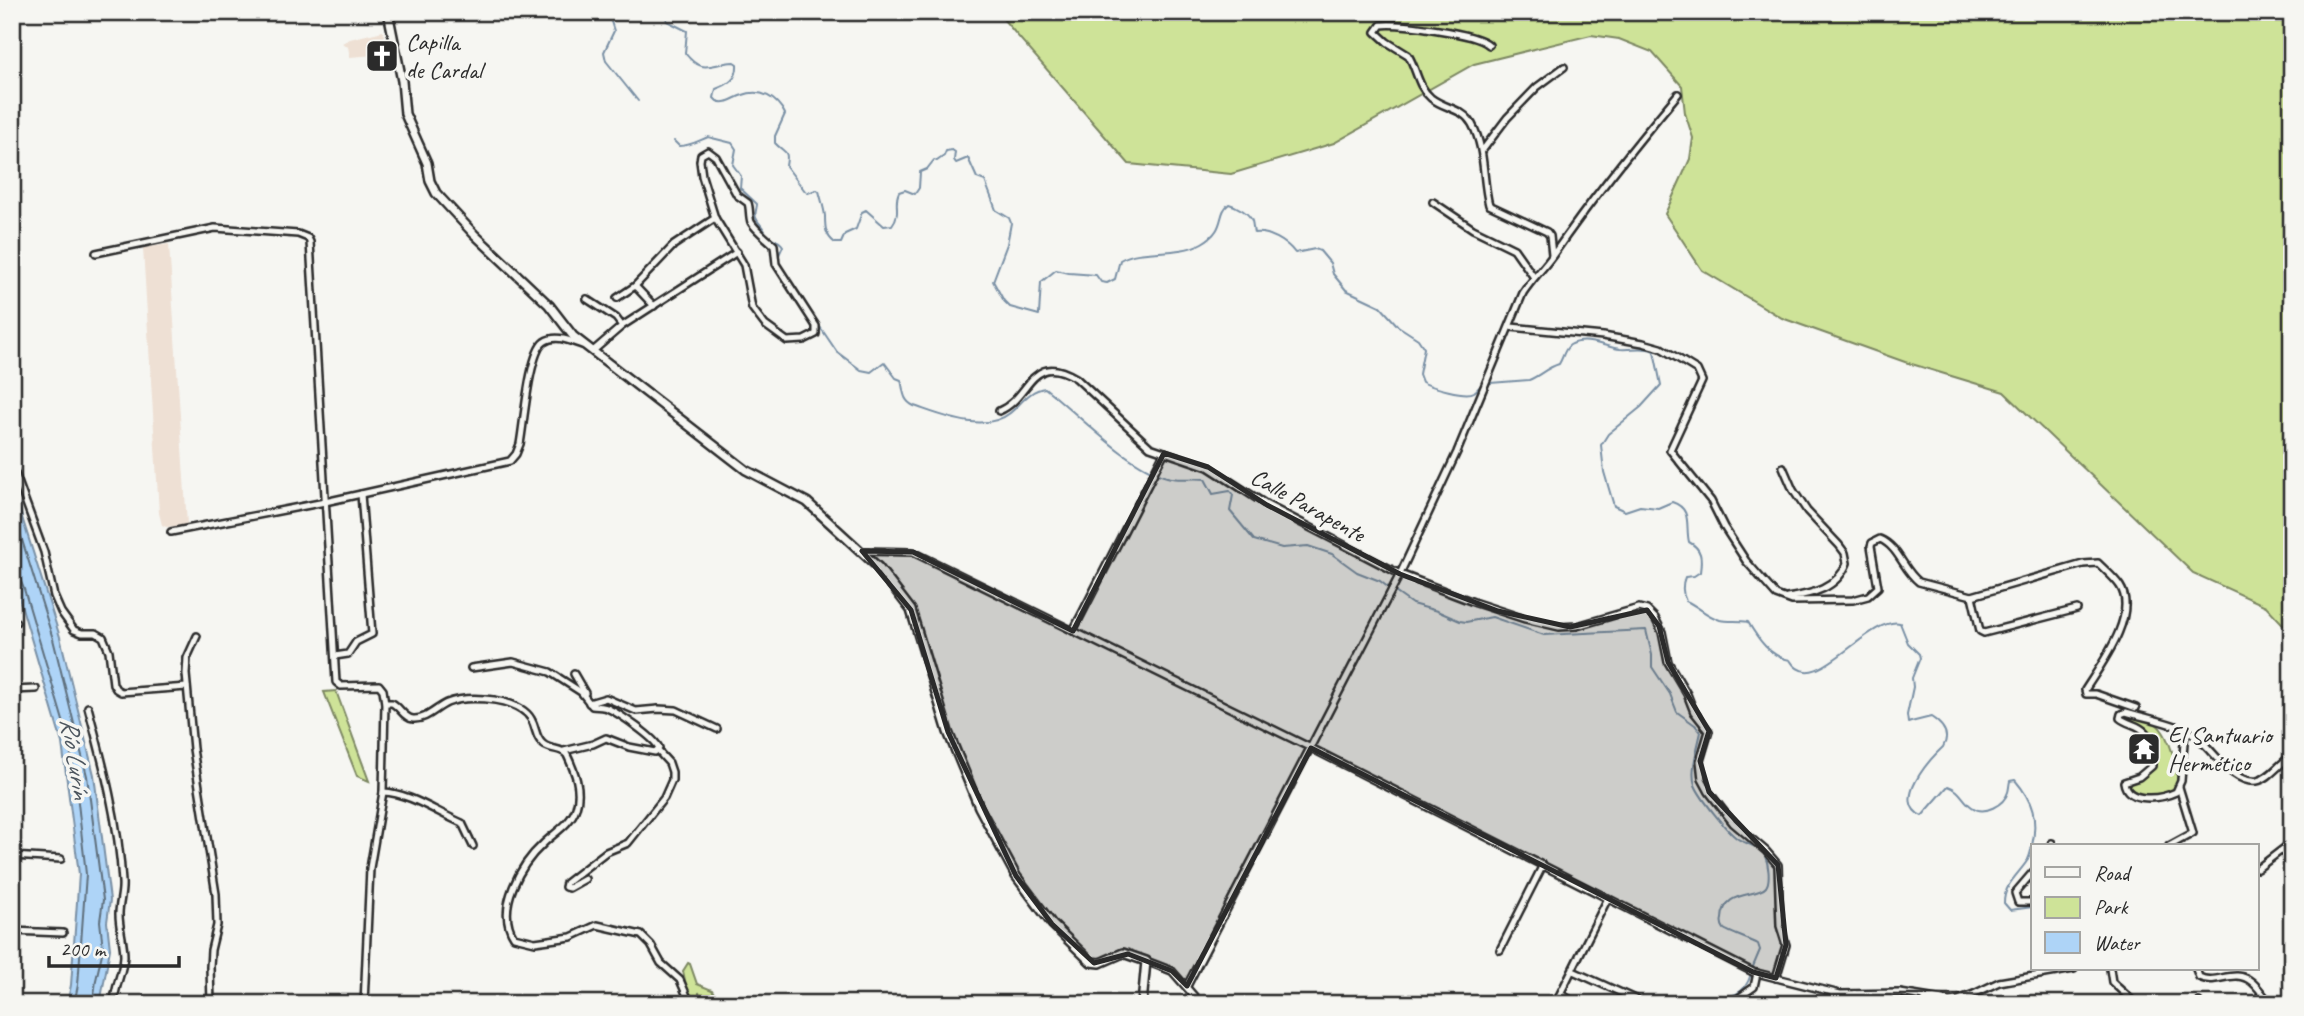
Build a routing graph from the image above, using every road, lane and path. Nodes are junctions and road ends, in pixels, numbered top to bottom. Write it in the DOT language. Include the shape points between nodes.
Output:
graph roads {
  1 [pos="387,12"];
  2 [pos="1489,45"];
  3 [pos="1564,67"];
  4 [pos="1678,94"];
  5 [pos="1482,151"];
  6 [pos="1433,202"];
  7 [pos="715,218"];
  8 [pos="737,252"];
  9 [pos="96,253"];
  10 [pos="1552,256"];
  11 [pos="1533,276"];
  12 [pos="635,286"];
  13 [pos="587,299"];
  14 [pos="617,299"];
  15 [pos="654,306"];
  16 [pos="622,326"];
  17 [pos="1511,327"];
  18 [pos="591,349"];
  19 [pos="999,411"];
  20 [pos="1164,453"];
  21 [pos="12,465"];
  22 [pos="1783,467"];
  23 [pos="360,494"];
  24 [pos="325,502"];
  25 [pos="171,532"];
  26 [pos="862,551"];
  27 [pos="1400,574"];
  28 [pos="1972,596"];
  29 [pos="1784,599"];
  30 [pos="2077,609"];
  31 [pos="1073,631"];
  32 [pos="197,636"];
  33 [pos="335,656"];
  34 [pos="471,668"];
  35 [pos="575,674"];
  36 [pos="187,687"];
  37 [pos="36,689"];
  38 [pos="12,690"];
  39 [pos="586,696"];
  40 [pos="385,703"];
  41 [pos="589,703"];
  42 [pos="88,706"];
  43 [pos="2136,708"];
  44 [pos="717,729"];
  45 [pos="2185,730"];
  46 [pos="2146,733"];
  47 [pos="1311,748"];
  48 [pos="564,751"];
  49 [pos="659,751"];
  50 [pos="2292,756"];
  51 [pos="2152,764"];
  52 [pos="2179,787"];
  53 [pos="383,792"];
  54 [pos="2292,842"];
  55 [pos="2171,844"];
  56 [pos="473,846"];
  57 [pos="12,856"];
  58 [pos="61,859"];
  59 [pos="1543,865"];
  60 [pos="2258,868"];
  61 [pos="2031,874"];
  62 [pos="585,879"];
  63 [pos="1608,898"];
  64 [pos="2031,902"];
  65 [pos="12,931"];
  66 [pos="63,933"];
  67 [pos="1500,950"];
  68 [pos="1146,961"];
  69 [pos="2068,970"];
  70 [pos="2110,970"];
  71 [pos="2196,970"];
  72 [pos="1573,971"];
  73 [pos="1757,973"];
  74 [pos="1776,978"];
  75 [pos="1187,986"];
  76 [pos="1833,993"];
  77 [pos="1560,994"];
  78 [pos="1854,994"];
  79 [pos="1915,995"];
  80 [pos="114,1004"];
  81 [pos="211,1004"];
  82 [pos="364,1004"];
  83 [pos="687,1004"];
  84 [pos="1142,1004"];
  85 [pos="1201,1004"];
  86 [pos="1555,1004"];
  87 [pos="1577,1004"];
  88 [pos="1646,1004"];
  89 [pos="1689,1004"];
  90 [pos="1718,1004"];
  91 [pos="1730,1004"];
  92 [pos="1827,1004"];
  93 [pos="1906,1004"];
  94 [pos="1938,1004"];
  95 [pos="2136,1004"];
  96 [pos="2270,1004"];
  1 -- 18 [label="street" via="405,114 436,193 549,305 566,329"];
  2 -- 5 [label="street" via="1460,34 1402,26 1384,24 1376,32 1411,58 1416,78 1431,98 1468,117"];
  3 -- 5 [label="street" via="1537,87"];
  4 -- 10 [label="street" via="1622,160"];
  5 -- 10 [label="street" via="1489,205 1547,232"];
  6 -- 11 [label="street" via="1514,249"];
  7 -- 8 [label="street"];
  7 -- 8 [label="street" via="700,161 708,151 737,195 748,203 751,222 774,244 776,264 817,326 815,336 787,341 765,326 752,308"];
  7 -- 12 [label="street" via="668,251"];
  8 -- 15 [label="street"];
  9 -- 24 [label="street" via="215,228 308,238"];
  10 -- 11 [label="street"];
  11 -- 17 [label="street"];
  12 -- 14 [label="street"];
  12 -- 15 [label="street"];
  13 -- 16 [label="street"];
  15 -- 16 [label="street"];
  16 -- 18 [label="street"];
  17 -- 27 [label="street"];
  17 -- 29 [label="street" via="1643,343 1661,348 1697,370 1702,381 1670,450 1711,501 1746,561"];
  18 -- 23 [label="street" via="564,338 544,342 533,362 520,444 510,461"];
  18 -- 26 [label="street" via="737,463 807,502"];
  19 -- 20 [label="street, Calle Parapente" via="1012,404 1040,372 1062,371 1076,378 1143,442"];
  20 -- 27 [label="street, Calle Parapente" via="1208,467 1267,505"];
  20 -- 31 [label="street"];
  21 -- 36 [label="street" via="61,612 74,630 103,637 116,690"];
  22 -- 29 [label="street" via="1799,500 1839,545 1847,563 1825,589"];
  23 -- 24 [label="street"];
  23 -- 33 [label="street" via="372,632 348,654"];
  24 -- 25 [label="street"];
  24 -- 33 [label="street"];
  26 -- 31 [label="street" via="913,552"];
  26 -- 68 [label="street" via="911,610 948,732 979,807 1016,876 1052,924 1091,962 1123,953"];
  27 -- 47 [label="street"];
  27 -- 74 [label="street, Calle Parapente" via="1499,611 1559,627 1639,608 1655,618 1668,662 1694,712 1709,730 1700,761 1702,779 1733,823 1778,865 1780,926 1786,945"];
  28 -- 29 [label="street" via="1919,582 1880,539 1871,546 1878,587 1868,596 1816,602"];
  28 -- 30 [label="street" via="1984,633"];
  28 -- 43 [label="street" via="2098,563 2121,587 2125,612 2086,694"];
  31 -- 47 [label="street"];
  32 -- 36 [label="street" via="186,663"];
  33 -- 40 [label="street" via="338,685 379,685"];
  34 -- 39 [label="street" via="513,662 555,674"];
  35 -- 39 [label="street"];
  36 -- 81 [label="street" via="216,894"];
  37 -- 38 [label="street"];
  39 -- 41 [label="street"];
  40 -- 48 [label="street" via="393,703 414,719 453,701 508,701 533,720 546,747"];
  40 -- 53 [label="street"];
  41 -- 44 [label="street" via="606,698 636,711 676,710"];
  41 -- 49 [label="street" via="610,709 648,733"];
  42 -- 80 [label="street" via="113,808 122,881 119,916 124,956"];
  45 -- 46 [label="street" via="2121,714 2123,721"];
  45 -- 50 [label="street" via="2244,780 2260,780"];
  45 -- 52 [label="street"];
  47 -- 59 [label="street"];
  47 -- 75 [label="street"];
  48 -- 49 [label="street" via="607,738"];
  48 -- 83 [label="street" via="579,790 576,809 530,857 516,882 507,914 510,930 514,937 535,942 571,937 597,925 641,935 680,980"];
  49 -- 62 [label="street" via="672,772 664,798 628,843 606,852 565,887"];
  51 -- 52 [label="street" via="2139,777 2123,782 2130,794 2166,797"];
  52 -- 55 [label="street" via="2193,832"];
  53 -- 56 [label="street" via="402,793 462,823"];
  53 -- 82 [label="street" via="370,868"];
  54 -- 60 [label="street"];
  57 -- 58 [label="street"];
  59 -- 63 [label="street"];
  59 -- 67 [label="street"];
  61 -- 64 [label="street" via="2015,893 2018,902"];
  63 -- 72 [label="street"];
  63 -- 73 [label="street"];
  65 -- 66 [label="street"];
  68 -- 75 [label="street" via="1172,971"];
  68 -- 84 [label="street"];
  69 -- 79 [label="street" via="1999,982 1958,1000"];
  70 -- 95 [label="street" via="2112,982"];
  71 -- 96 [label="street" via="2204,980 2243,977"];
  72 -- 77 [label="street"];
  72 -- 88 [label="street"];
  73 -- 74 [label="street"];
  73 -- 91 [label="street" via="1754,987"];
  74 -- 76 [label="street"];
  75 -- 85 [label="street"];
  76 -- 78 [label="street"];
  76 -- 92 [label="street"];
  77 -- 86 [label="street"];
  77 -- 87 [label="street"];
  78 -- 79 [label="street"];
  78 -- 93 [label="street"];
  79 -- 94 [label="street"];
  89 -- 90 [label="street"];
}
